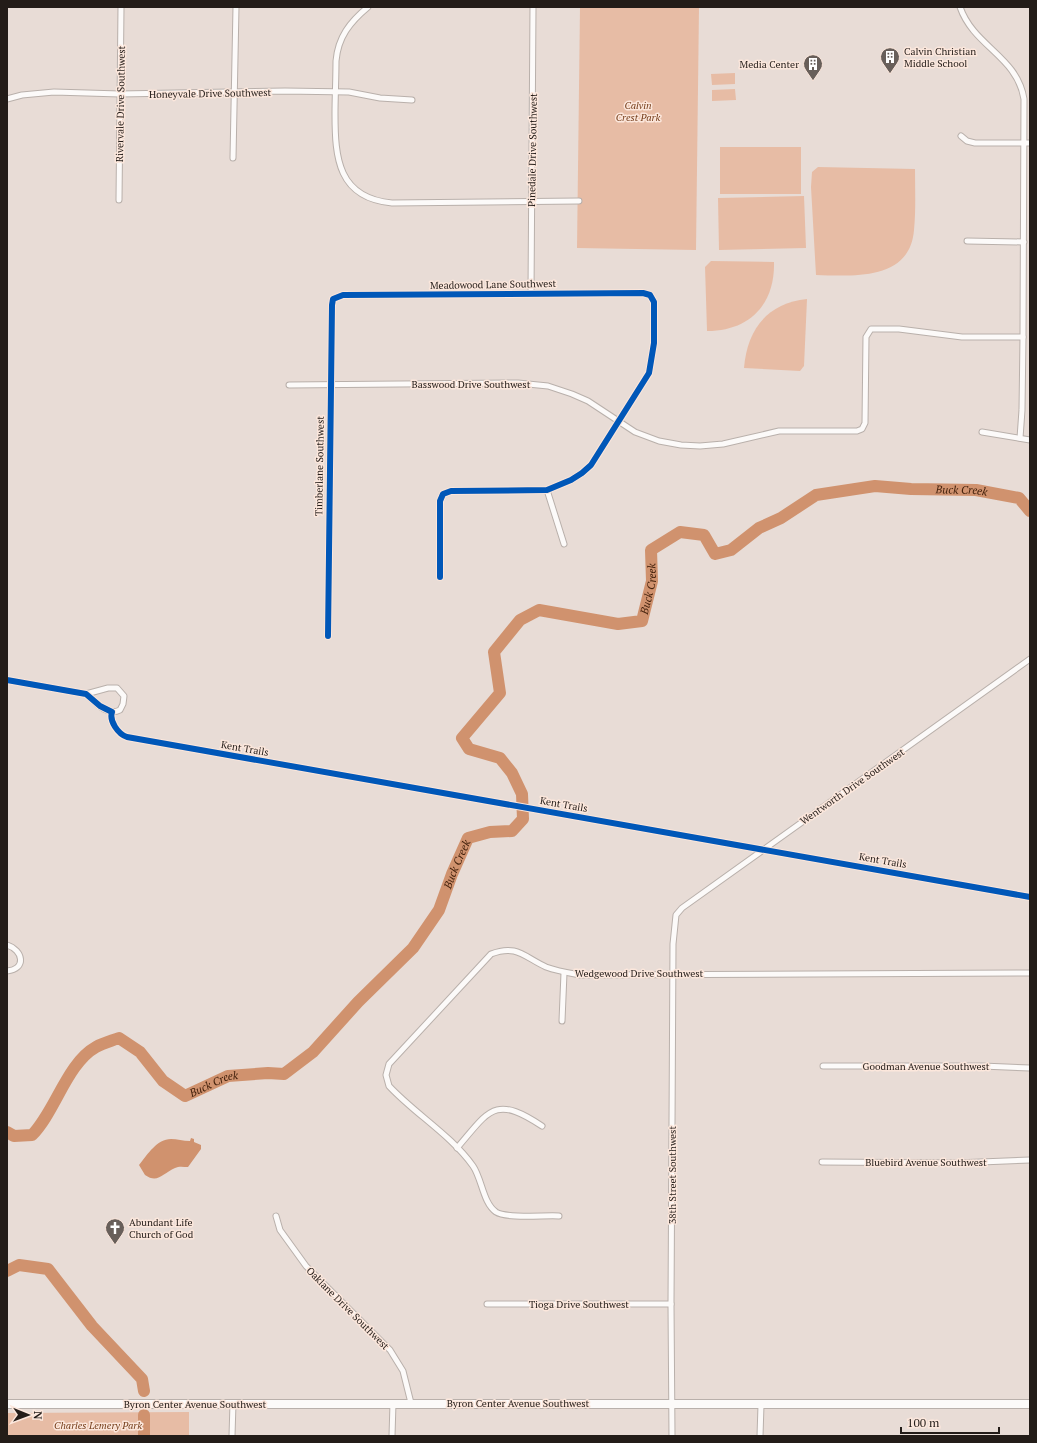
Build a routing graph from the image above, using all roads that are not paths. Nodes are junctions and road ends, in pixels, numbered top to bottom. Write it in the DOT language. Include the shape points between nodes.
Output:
graph roads {
  1 [pos="121,7"];
  2 [pos="236,7"];
  3 [pos="533,7"];
  4 [pos="960,7"];
  5 [pos="366,8"];
  6 [pos="234,92"];
  7 [pos="335,92"];
  8 [pos="120,94"];
  9 [pos="7,99"];
  10 [pos="412,100"];
  11 [pos="961,136"];
  12 [pos="1028,143"];
  13 [pos="233,158"];
  14 [pos="119,200"];
  15 [pos="531,201"];
  16 [pos="579,201"];
  17 [pos="967,241"];
  18 [pos="1024,242"];
  19 [pos="530,293"];
  20 [pos="335,297"];
  21 [pos="1024,337"];
  22 [pos="289,385"];
  23 [pos="330,385"];
  24 [pos="619,422"];
  25 [pos="982,432"];
  26 [pos="1020,438"];
  27 [pos="1030,440"];
  28 [pos="547,490"];
  29 [pos="564,544"];
  30 [pos="440,577"];
  31 [pos="328,636"];
  32 [pos="1030,659"];
  33 [pos="7,680"];
  34 [pos="86,694"];
  35 [pos="676,915"];
  36 [pos="7,945"];
  37 [pos="7,971"];
  38 [pos="564,973"];
  39 [pos="1030,973"];
  40 [pos="672,975"];
  41 [pos="562,1021"];
  42 [pos="822,1066"];
  43 [pos="1030,1068"];
  44 [pos="542,1126"];
  45 [pos="456,1148"];
  46 [pos="1030,1160"];
  47 [pos="822,1162"];
  48 [pos="276,1216"];
  49 [pos="559,1216"];
  50 [pos="487,1304"];
  51 [pos="671,1304"];
  52 [pos="394,1403"];
  53 [pos="411,1403"];
  54 [pos="7,1404"];
  55 [pos="233,1404"];
  56 [pos="673,1404"];
  57 [pos="1030,1404"];
  58 [pos="761,1405"];
  59 [pos="232,1436"];
  60 [pos="392,1436"];
  61 [pos="672,1436"];
  62 [pos="760,1436"];
  1 -- 8 [label="street, Rivervale Drive Southwest"];
  2 -- 6 [label="street"];
  3 -- 15 [label="street, Pinedale Drive Southwest"];
  4 -- 12 [label="street" via="974,33 1004,60 1019,81 1024,99"];
  5 -- 7 [label="street" via="346,29 339,43"];
  6 -- 7 [label="street, Honeyvale Drive Southwest"];
  6 -- 8 [label="street, Honeyvale Drive Southwest"];
  6 -- 13 [label="street"];
  7 -- 10 [label="street, Honeyvale Drive Southwest"];
  7 -- 15 [label="street" via="336,157 343,173 355,188 376,200 392,203"];
  8 -- 9 [label="street, Honeyvale Drive Southwest" via="54,92"];
  8 -- 14 [label="street, Rivervale Drive Southwest"];
  11 -- 12 [label="street" via="967,141 975,142"];
  12 -- 18 [label="street"];
  15 -- 16 [label="street"];
  15 -- 19 [label="street, Pinedale Drive Southwest"];
  17 -- 18 [label="street"];
  18 -- 21 [label="street"];
  19 -- 20 [label="street, Meadowood Lane Southwest"];
  19 -- 24 [label="street, Meadowood Lane Southwest" via="643,293 650,296 654,302 651,366 647,378"];
  20 -- 23 [label="street, Timberlane Southwest" via="332,305"];
  21 -- 24 [label="street, Basswood Drive Southwest" via="962,337 899,329 871,329 866,337 864,424 862,429 857,431 779,431 723,444 689,446 652,438"];
  21 -- 26 [label="street"];
  22 -- 23 [label="street, Basswood Drive Southwest"];
  23 -- 24 [label="street, Basswood Drive Southwest" via="540,385 560,389 581,398"];
  23 -- 31 [label="street, Timberlane Southwest"];
  24 -- 28 [label="street" via="587,469 571,480"];
  25 -- 26 [label="street"];
  26 -- 27 [label="street"];
  28 -- 29 [label="street"];
  28 -- 30 [label="street" via="451,491 444,494 440,502"];
  32 -- 35 [label="street, Wentworth Drive Southwest" via="682,908"];
  33 -- 34 [label="street"];
  34 -- 34 [label="street" via="112,712 120,710 124,700 120,690 113,688"];
  35 -- 40 [label="street, 38th Street Southwest"];
  36 -- 37 [label="street" via="14,948 21,960 14,970"];
  38 -- 40 [label="street, Wedgewood Drive Southwest"];
  38 -- 41 [label="street"];
  38 -- 45 [label="street, Wedgewood Drive Southwest" via="513,950 503,949 491,954 389,1064 386,1075 389,1086"];
  39 -- 40 [label="street, Wedgewood Drive Southwest"];
  40 -- 51 [label="street, 38th Street Southwest"];
  42 -- 43 [label="street, Goodman Avenue Southwest"];
  44 -- 45 [label="street" via="515,1110 488,1112"];
  45 -- 49 [label="street, Wedgewood Drive Southwest" via="473,1166 482,1182 486,1199 497,1213"];
  46 -- 47 [label="street, Bluebird Avenue Southwest" via="956,1163"];
  48 -- 53 [label="street, Oaklane Drive Southwest" via="280,1230 306,1266 390,1350 403,1371"];
  50 -- 51 [label="street, Tioga Drive Southwest"];
  51 -- 56 [label="street, 38th Street Southwest"];
  52 -- 53 [label="main road, Byron Center Avenue Southwest"];
  52 -- 55 [label="main road, Byron Center Avenue Southwest"];
  52 -- 60 [label="street"];
  53 -- 56 [label="main road, Byron Center Avenue Southwest"];
  54 -- 55 [label="main road, Byron Center Avenue Southwest"];
  55 -- 59 [label="street"];
  56 -- 58 [label="main road, Byron Center Avenue Southwest"];
  56 -- 61 [label="street, 38th Street Southwest"];
  57 -- 58 [label="main road, Byron Center Avenue Southwest"];
  58 -- 62 [label="street"];
}
